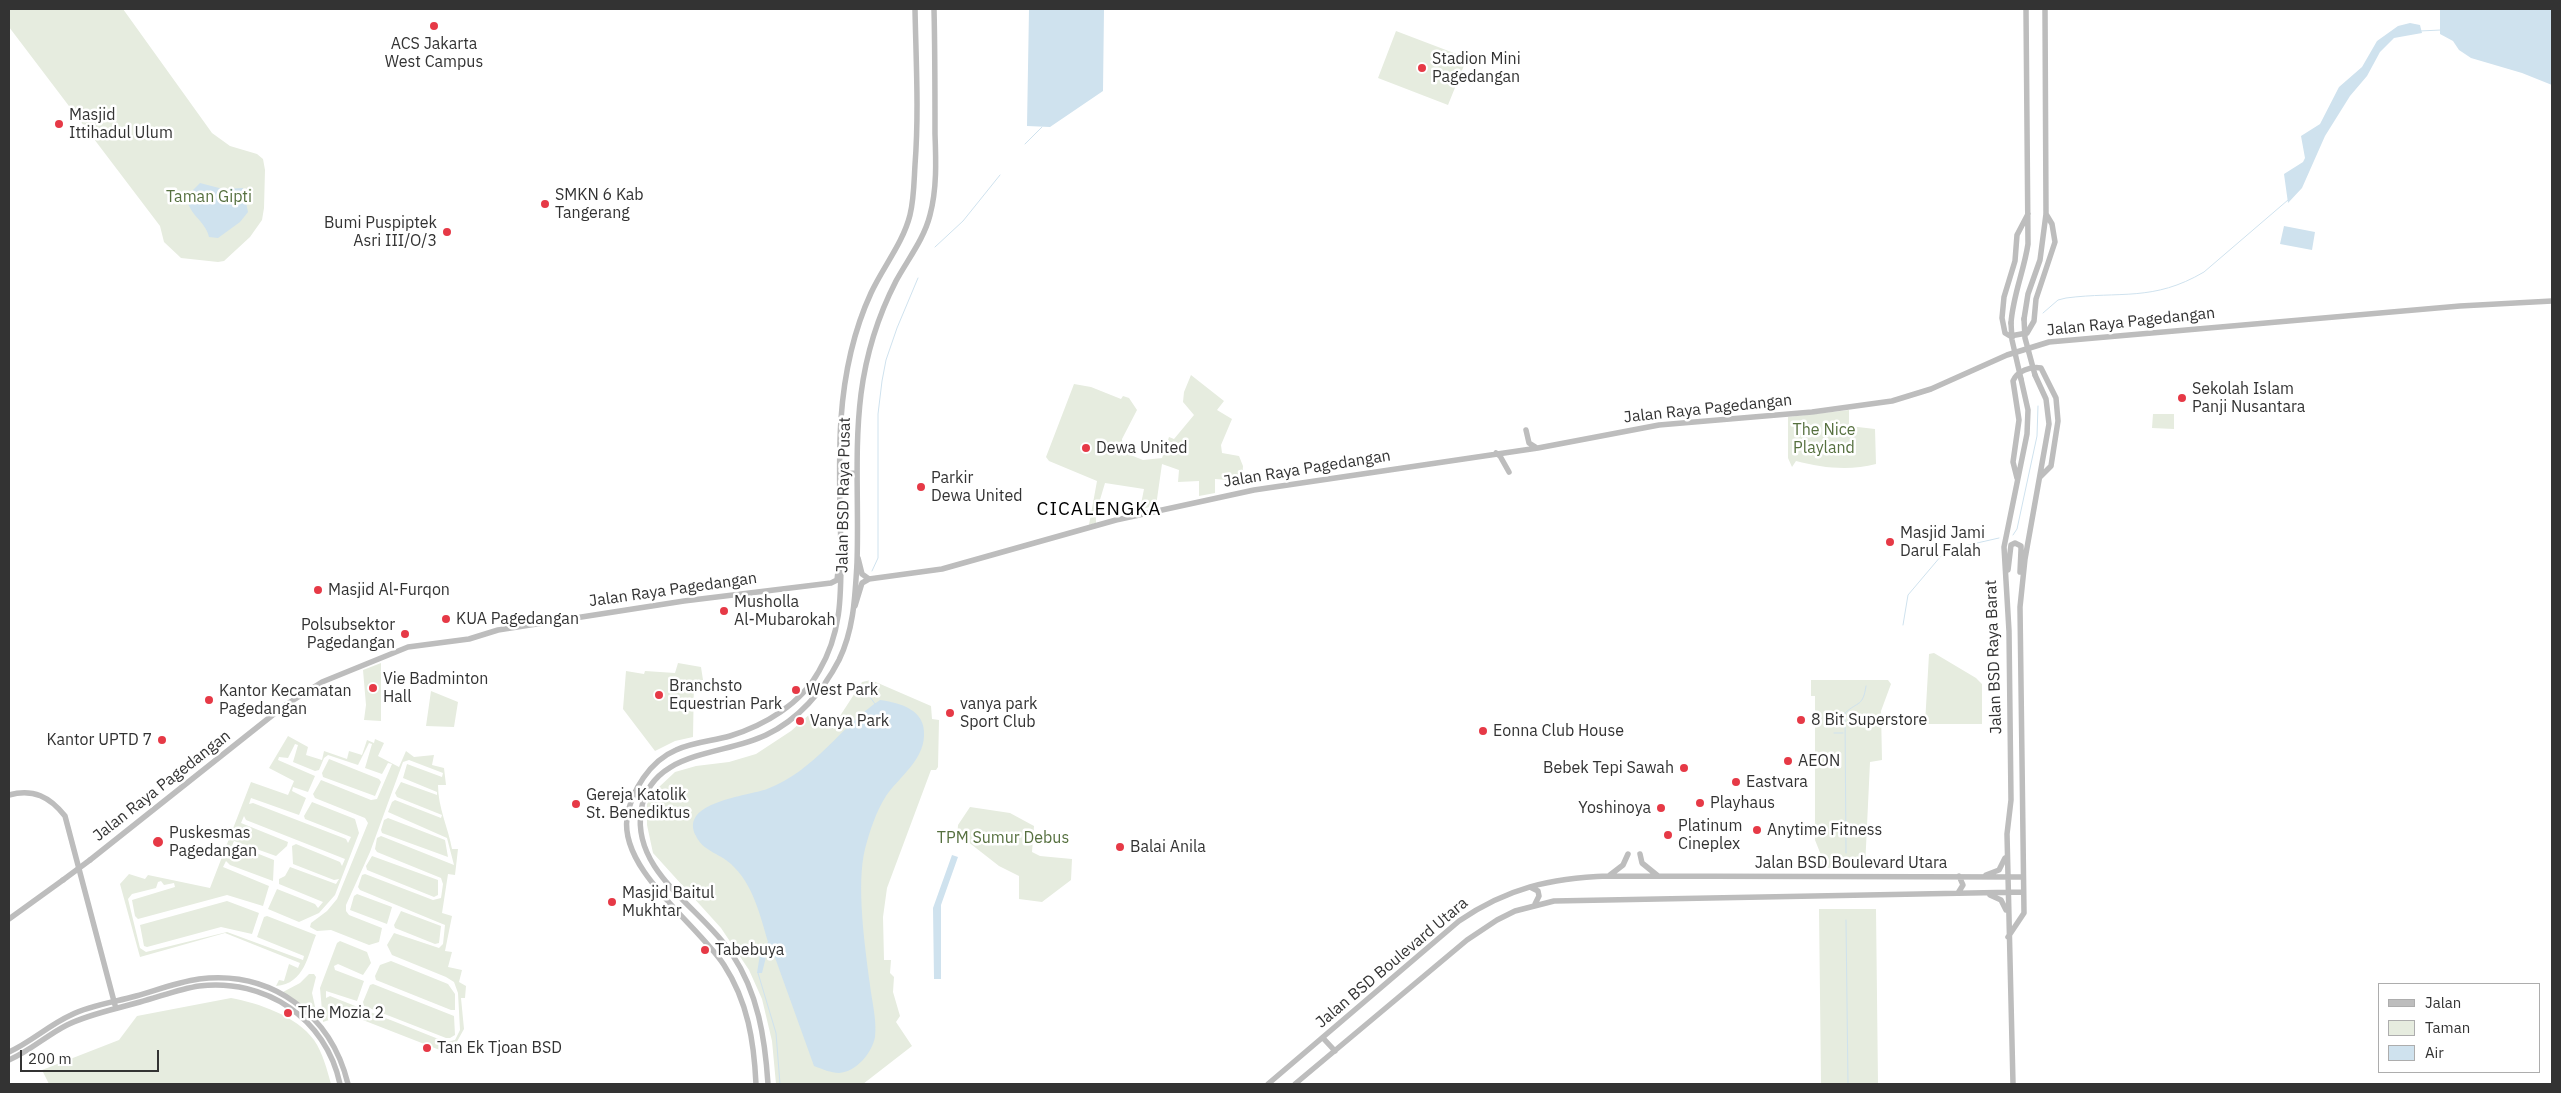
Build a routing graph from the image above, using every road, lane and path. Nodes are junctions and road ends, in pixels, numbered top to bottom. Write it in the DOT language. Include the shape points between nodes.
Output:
graph roads {
  1 [pos="915,9"];
  2 [pos="934,9"];
  3 [pos="2026,9"];
  4 [pos="2045,9"];
  5 [pos="2028,214"];
  6 [pos="2046,214"];
  7 [pos="2552,301"];
  8 [pos="1526,430"];
  9 [pos="1538,448"];
  10 [pos="1496,453"];
  11 [pos="1509,472"];
  12 [pos="857,473"];
  13 [pos="840,474"];
  14 [pos="2039,478"];
  15 [pos="2018,480"];
  16 [pos="841,549"];
  17 [pos="857,555"];
  18 [pos="868,579"];
  19 [pos="832,583"];
  20 [pos="2008,605"];
  21 [pos="855,606"];
  22 [pos="2020,607"];
  23 [pos="841,608"];
  24 [pos="835,639"];
  25 [pos="846,643"];
  26 [pos="649,771"];
  27 [pos="657,778"];
  28 [pos="9,795"];
  29 [pos="2007,853"];
  30 [pos="1628,854"];
  31 [pos="1640,854"];
  32 [pos="1608,876"];
  33 [pos="1959,876"];
  34 [pos="1660,877"];
  35 [pos="2008,877"];
  36 [pos="2023,877"];
  37 [pos="1979,878"];
  38 [pos="1528,886"];
  39 [pos="2008,892"];
  40 [pos="2024,892"];
  41 [pos="1958,893"];
  42 [pos="1980,893"];
  43 [pos="1535,904"];
  44 [pos="2008,914"];
  45 [pos="9,919"];
  46 [pos="2008,937"];
  47 [pos="114,1001"];
  48 [pos="116,1009"];
  49 [pos="1323,1038"];
  50 [pos="1335,1051"];
  51 [pos="9,1052"];
  52 [pos="9,1060"];
  53 [pos="339,1064"];
  54 [pos="340,1084"];
  55 [pos="348,1084"];
  56 [pos="756,1084"];
  57 [pos="768,1084"];
  58 [pos="1268,1084"];
  59 [pos="1295,1084"];
  60 [pos="2013,1084"];
  1 -- 13 [label="main road, Jalan BSD Raya Pusat" via="917,110 913,202 906,227 870,295 849,361 840,424"];
  2 -- 12 [label="main road, Jalan BSD Raya Pusat" via="934,196 926,228 885,303 866,362 858,422"];
  3 -- 5 [label="main road"];
  4 -- 6 [label="main road"];
  5 -- 6 [label="main road" via="2017,235 2015,261 2004,298 2002,326 2010,336 2027,333 2034,321 2036,299 2055,242 2052,224"];
  5 -- 15 [label="main road, Jalan BSD Raya Barat, bridge" via="2026,258 2015,291 2011,323 2028,420"];
  6 -- 14 [label="main road, Jalan BSD Raya Barat, bridge" via="2040,260 2028,294 2024,318 2034,375 2046,399 2048,412 2049,424"];
  7 -- 9 [label="main road, Jalan Raya Pagedangan" via="2049,342 2007,355 1931,389 1892,401 1812,412 1659,425"];
  8 -- 9 [label="main road" via="1529,443"];
  9 -- 10 [label="main road, Jalan Raya Pagedangan"];
  10 -- 11 [label="main road"];
  10 -- 18 [label="main road, Jalan Raya Pagedangan" via="1223,495 1116,520 942,569"];
  12 -- 13 [label="main road"];
  12 -- 17 [label="main road, Jalan BSD Raya Pusat"];
  13 -- 16 [label="main road, Jalan BSD Raya Pusat"];
  14 -- 15 [label="main road" via="2051,466 2058,421 2051,385 2041,368 2036,367 2020,372 2013,381 2019,420 2013,462"];
  14 -- 22 [label="main road, Jalan BSD Raya Barat"];
  15 -- 20 [label="main road, Jalan BSD Raya Barat" via="2004,547"];
  16 -- 19 [label="main road" via="837,580"];
  16 -- 23 [label="main road, Jalan BSD Raya Pusat"];
  17 -- 18 [label="main road" via="862,574"];
  17 -- 21 [label="main road, Jalan BSD Raya Pusat"];
  18 -- 21 [label="main road" via="862,583"];
  19 -- 23 [label="main road" via="838,588"];
  19 -- 45 [label="main road, Jalan Raya Pagedangan, bridge" via="684,601 408,647 322,682 286,705 90,860"];
  20 -- 22 [label="main road" via="2009,549 2015,543 2021,550"];
  20 -- 29 [label="main road, Jalan BSD Raya Barat" via="2011,800"];
  21 -- 25 [label="main road, Jalan BSD Raya Pusat"];
  22 -- 36 [label="main road, Jalan BSD Raya Barat"];
  23 -- 24 [label="main road, Jalan BSD Raya Pusat"];
  24 -- 25 [label="main road"];
  24 -- 26 [label="main road, Jalan BSD Raya Pusat" via="818,674 787,708 729,736 676,750"];
  25 -- 27 [label="main road, Jalan BSD Raya Pusat" via="826,682 793,718 753,741 690,757"];
  26 -- 27 [label="main road"];
  26 -- 56 [label="main road, Jalan BSD Raya Pusat" via="637,788 628,811 628,838 649,879 705,938 736,986 752,1036"];
  27 -- 57 [label="main road, Jalan BSD Raya Pusat" via="644,799 641,811 644,847 662,876 719,936 739,966 763,1030"];
  28 -- 47 [label="main road" via="33,792 48,798 64,816"];
  29 -- 35 [label="main road, Jalan BSD Raya Barat"];
  29 -- 37 [label="main road" via="2000,870"];
  30 -- 32 [label="main road" via="1618,871"];
  31 -- 34 [label="main road" via="1642,863"];
  32 -- 34 [label="main road, Jalan BSD Boulevard Utara"];
  32 -- 38 [label="main road, Jalan BSD Boulevard Utara" via="1552,880"];
  33 -- 34 [label="main road, Jalan BSD Boulevard Utara"];
  33 -- 37 [label="main road, Jalan BSD Boulevard Utara"];
  33 -- 41 [label="main road" via="1963,885"];
  35 -- 36 [label="main road, Jalan BSD Boulevard Utara"];
  35 -- 37 [label="main road, Jalan BSD Boulevard Utara"];
  35 -- 39 [label="main road, Jalan BSD Raya Barat"];
  36 -- 40 [label="main road, Jalan BSD Raya Barat"];
  38 -- 43 [label="main road" via="1538,891"];
  38 -- 49 [label="main road, Jalan BSD Boulevard Utara" via="1489,902 1460,921"];
  39 -- 40 [label="main road, Jalan BSD Boulevard Utara"];
  39 -- 42 [label="main road, Jalan BSD Boulevard Utara"];
  39 -- 44 [label="main road, Jalan BSD Raya Barat"];
  40 -- 46 [label="main road, Jalan BSD Raya Barat" via="2024,913"];
  41 -- 42 [label="main road, Jalan BSD Boulevard Utara"];
  41 -- 43 [label="main road, Jalan BSD Boulevard Utara" via="1628,898 1554,900"];
  42 -- 44 [label="main road" via="2001,900"];
  43 -- 50 [label="main road, Jalan BSD Boulevard Utara" via="1497,920 1467,940"];
  44 -- 46 [label="main road, Jalan BSD Raya Barat"];
  46 -- 60 [label="main road, Jalan BSD Raya Barat" via="2012,971"];
  47 -- 48 [label="main road"];
  47 -- 51 [label="main road" via="72,1014"];
  47 -- 53 [label="main road" via="199,980 228,978 263,985 306,1010 322,1027"];
  48 -- 52 [label="main road" via="68,1024"];
  48 -- 53 [label="main road" via="198,986 246,988 262,992 293,1009 323,1040"];
  49 -- 50 [label="main road"];
  49 -- 58 [label="main road, Jalan BSD Boulevard Utara"];
  50 -- 59 [label="main road, Jalan BSD Boulevard Utara"];
  53 -- 54 [label="main road"];
  53 -- 55 [label="main road"];
}
